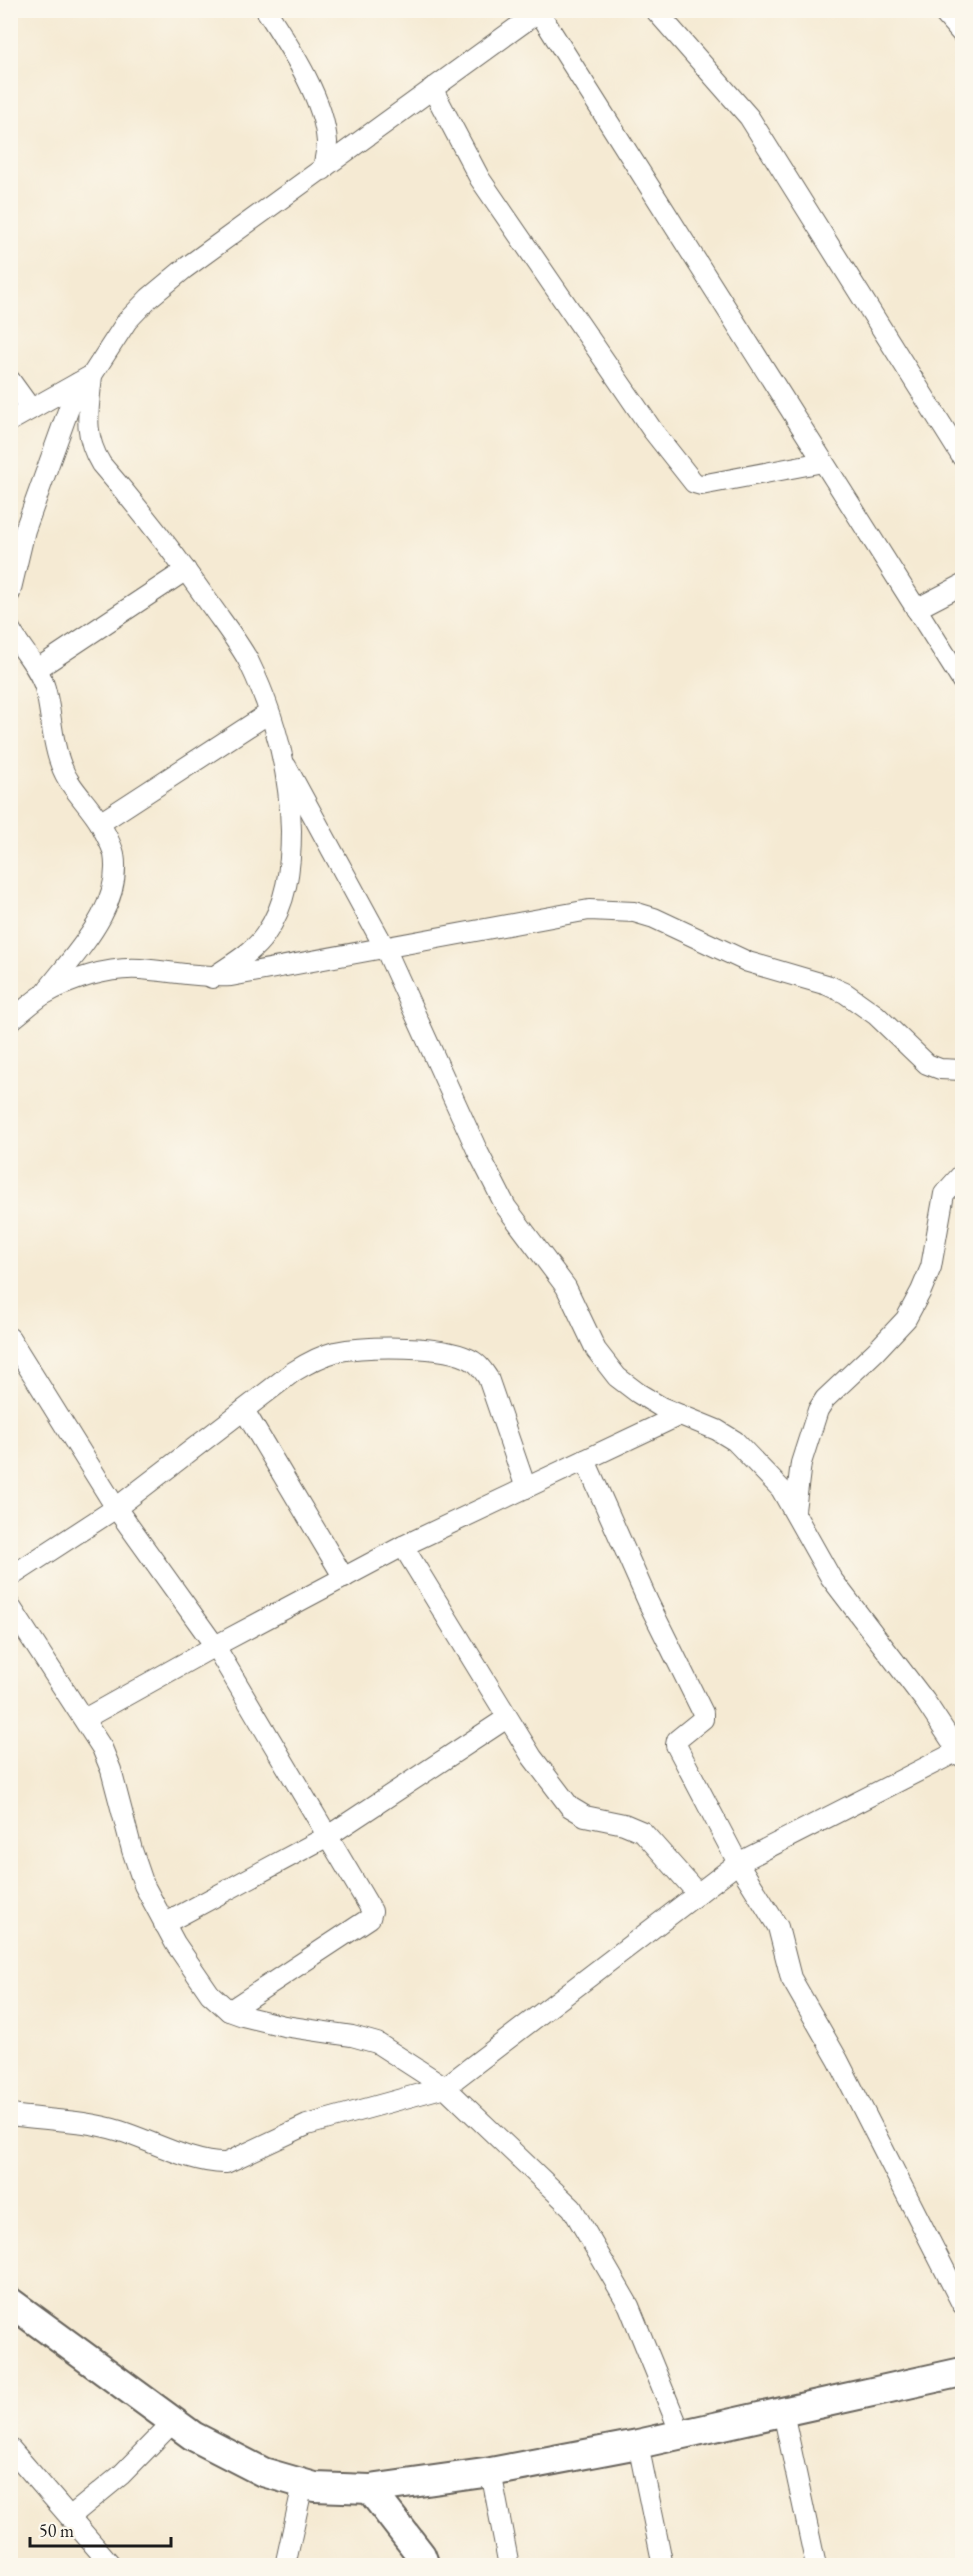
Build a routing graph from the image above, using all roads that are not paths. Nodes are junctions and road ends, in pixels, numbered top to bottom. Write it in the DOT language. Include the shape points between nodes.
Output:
graph roads {
  1 [pos="266,10"];
  2 [pos="655,10"];
  3 [pos="941,10"];
  4 [pos="540,11"];
  5 [pos="963,34"];
  6 [pos="432,88"];
  7 [pos="323,170"];
  8 [pos="85,379"];
  9 [pos="10,380"];
  10 [pos="31,410"];
  11 [pos="10,422"];
  12 [pos="963,457"];
  13 [pos="823,462"];
  14 [pos="18,534"];
  15 [pos="186,570"];
  16 [pos="963,585"];
  17 [pos="10,593"];
  18 [pos="916,609"];
  19 [pos="10,630"];
  20 [pos="37,669"];
  21 [pos="963,681"];
  22 [pos="269,713"];
  23 [pos="286,766"];
  24 [pos="100,823"];
  25 [pos="385,948"];
  26 [pos="212,978"];
  27 [pos="44,995"];
  28 [pos="10,1021"];
  29 [pos="963,1070"];
  30 [pos="963,1174"];
  31 [pos="10,1338"];
  32 [pos="244,1410"];
  33 [pos="680,1415"];
  34 [pos="585,1460"];
  35 [pos="526,1488"];
  36 [pos="116,1508"];
  37 [pos="795,1510"];
  38 [pos="403,1546"];
  39 [pos="10,1577"];
  40 [pos="344,1578"];
  41 [pos="10,1606"];
  42 [pos="215,1646"];
  43 [pos="507,1718"];
  44 [pos="84,1719"];
  45 [pos="961,1754"];
  46 [pos="328,1836"];
  47 [pos="738,1863"];
  48 [pos="698,1894"];
  49 [pos="164,1924"];
  50 [pos="229,2011"];
  51 [pos="445,2087"];
  52 [pos="10,2115"];
  53 [pos="10,2302"];
  54 [pos="963,2304"];
  55 [pos="963,2372"];
  56 [pos="783,2412"];
  57 [pos="173,2422"];
  58 [pos="681,2434"];
  59 [pos="638,2444"];
  60 [pos="10,2448"];
  61 [pos="491,2472"];
  62 [pos="303,2484"];
  63 [pos="370,2489"];
  64 [pos="71,2516"];
  65 [pos="112,2565"];
  66 [pos="285,2565"];
  67 [pos="425,2565"];
  68 [pos="509,2565"];
  69 [pos="663,2565"];
  70 [pos="816,2565"];
  1 -- 7 [label="street" via="291,49 323,118 327,142"];
  2 -- 12 [label="street" via="750,117"];
  3 -- 5 [label="street"];
  4 -- 6 [label="street"];
  4 -- 13 [label="street"];
  6 -- 7 [label="street"];
  6 -- 13 [label="street" via="486,188 653,431 694,483"];
  7 -- 8 [label="street" via="148,298"];
  8 -- 10 [label="street"];
  8 -- 14 [label="street"];
  8 -- 15 [label="street" via="92,449"];
  9 -- 10 [label="street"];
  10 -- 11 [label="street"];
  13 -- 18 [label="street"];
  14 -- 17 [label="street"];
  15 -- 20 [label="street"];
  15 -- 22 [label="street" via="247,659"];
  16 -- 18 [label="street"];
  18 -- 21 [label="street"];
  19 -- 20 [label="street"];
  20 -- 24 [label="street" via="45,688 61,765 75,792"];
  22 -- 23 [label="street"];
  22 -- 24 [label="street"];
  23 -- 25 [label="street"];
  23 -- 26 [label="street" via="291,846 289,879 279,909 265,936"];
  24 -- 27 [label="street" via="114,852 111,894 104,914"];
  25 -- 26 [label="street"];
  25 -- 29 [label="street" via="589,910 633,912 748,962 845,993 876,1015 927,1064"];
  25 -- 33 [label="street" via="506,1207 566,1287 596,1350 617,1377"];
  26 -- 27 [label="street" via="117,970 90,975"];
  27 -- 28 [label="street"];
  30 -- 37 [label="street" via="944,1194 931,1267 906,1319 825,1399 816,1415 801,1463"];
  31 -- 36 [label="street"];
  32 -- 35 [label="street" via="293,1372 333,1353 413,1347 458,1356 472,1360 488,1378"];
  32 -- 36 [label="street"];
  32 -- 40 [label="street"];
  33 -- 34 [label="street"];
  33 -- 37 [label="street" via="735,1441 782,1489"];
  34 -- 35 [label="street"];
  34 -- 47 [label="street" via="703,1713 703,1719 676,1745"];
  35 -- 38 [label="street"];
  36 -- 39 [label="street"];
  36 -- 42 [label="street"];
  37 -- 45 [label="street" via="831,1578 926,1701"];
  38 -- 40 [label="street"];
  38 -- 43 [label="street"];
  40 -- 42 [label="street"];
  41 -- 44 [label="street"];
  42 -- 44 [label="street"];
  42 -- 46 [label="street"];
  43 -- 46 [label="street"];
  43 -- 48 [label="street" via="570,1808 643,1832"];
  44 -- 49 [label="street" via="111,1770 144,1885"];
  45 -- 47 [label="street"];
  46 -- 49 [label="street"];
  46 -- 50 [label="street" via="372,1915"];
  47 -- 48 [label="street"];
  47 -- 54 [label="street" via="778,1927 791,1978 838,2060"];
  48 -- 51 [label="street"];
  49 -- 50 [label="street" via="210,1994"];
  50 -- 51 [label="street" via="376,2043"];
  51 -- 52 [label="street" via="316,2122 226,2163 215,2164 120,2131"];
  51 -- 58 [label="street" via="572,2208 629,2306"];
  53 -- 57 [label="street"];
  55 -- 56 [label="street"];
  56 -- 58 [label="street"];
  56 -- 70 [label="street"];
  57 -- 62 [label="street" via="229,2456"];
  57 -- 64 [label="street" via="121,2475"];
  58 -- 59 [label="street"];
  59 -- 61 [label="street"];
  59 -- 69 [label="street"];
  60 -- 64 [label="street"];
  61 -- 63 [label="street"];
  61 -- 68 [label="street"];
  62 -- 63 [label="street"];
  62 -- 66 [label="street"];
  63 -- 67 [label="street"];
  64 -- 65 [label="street"];
}
